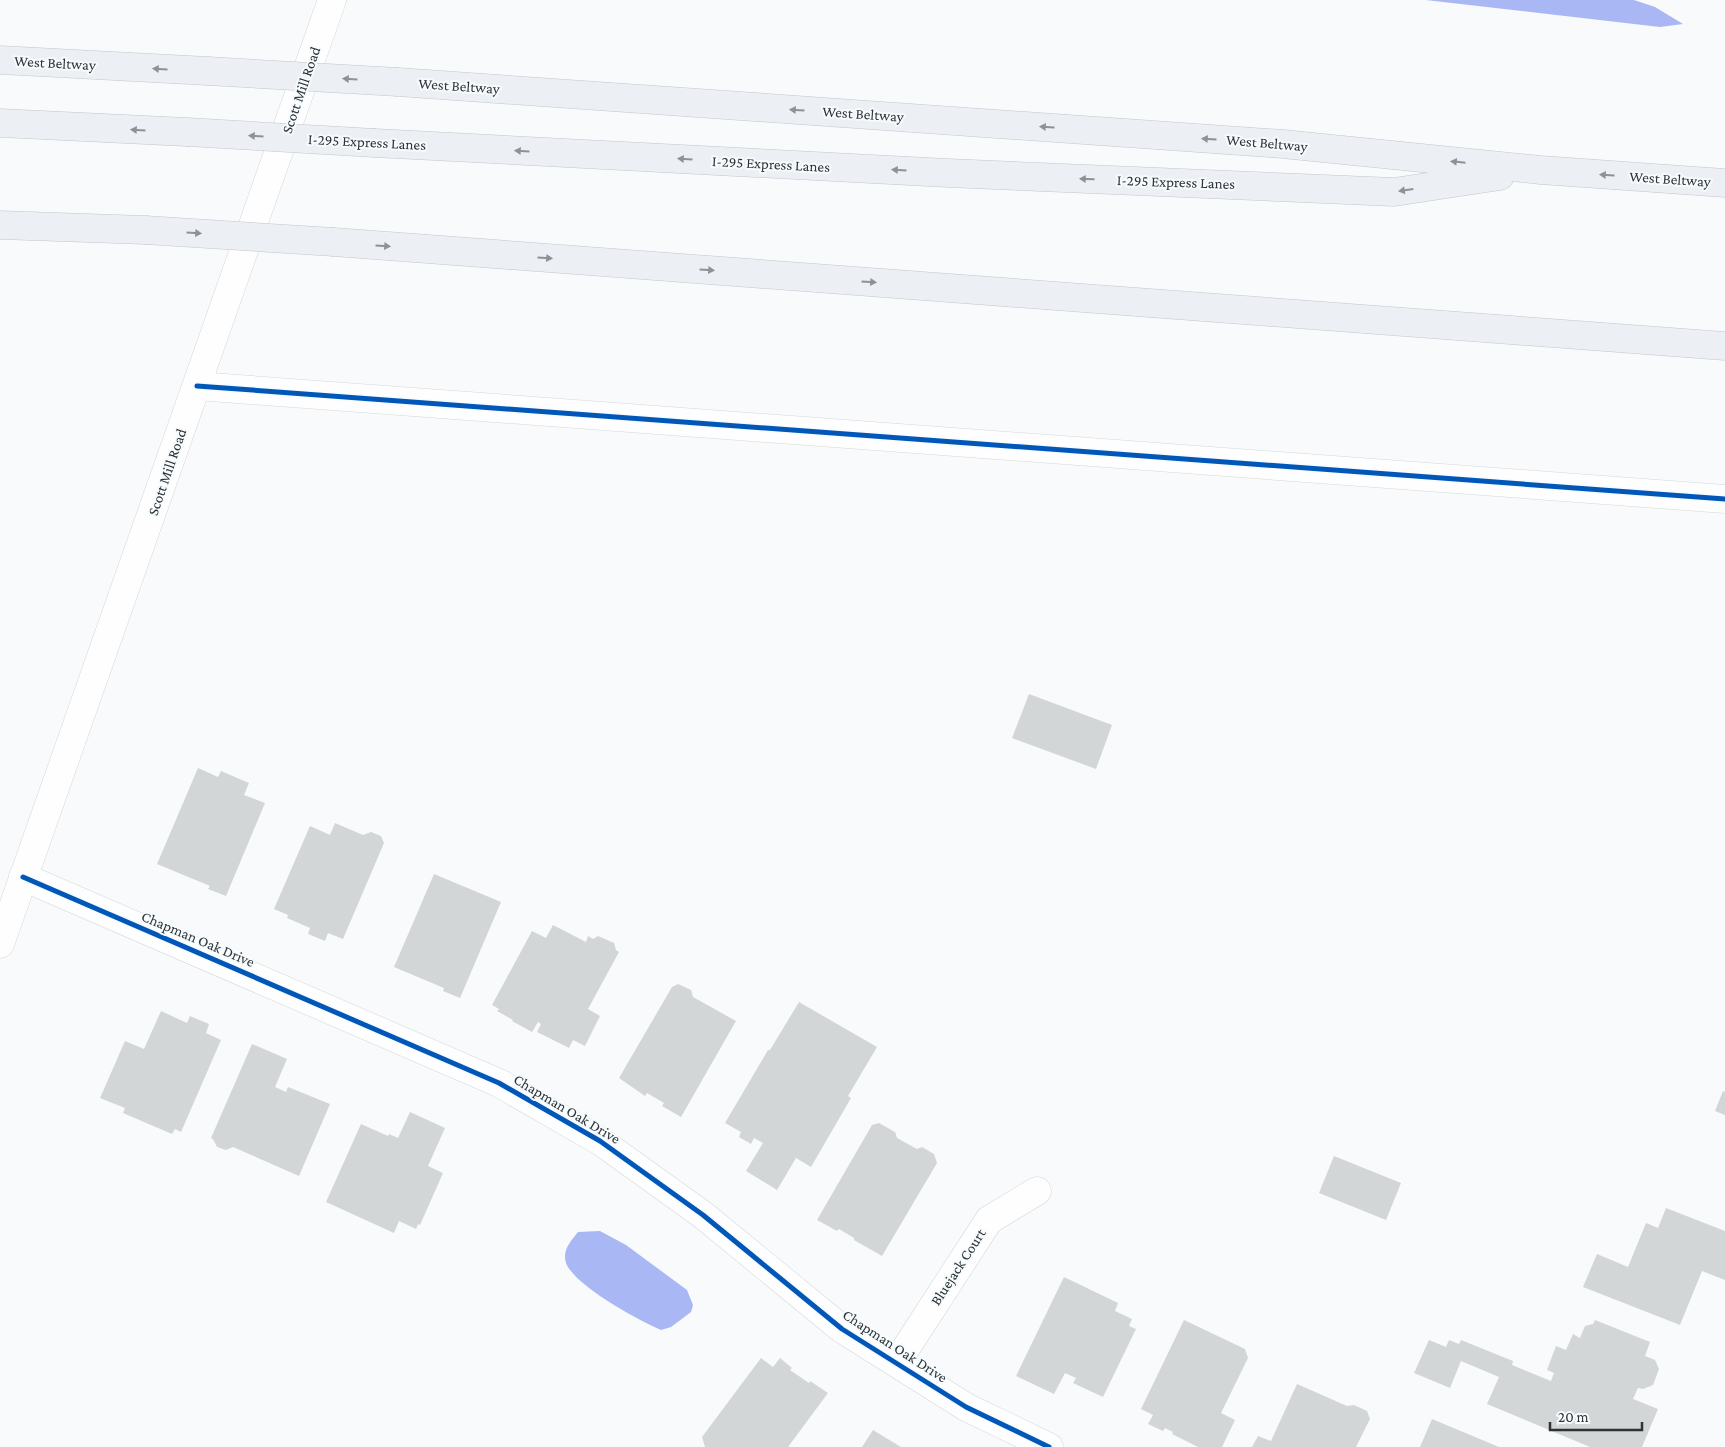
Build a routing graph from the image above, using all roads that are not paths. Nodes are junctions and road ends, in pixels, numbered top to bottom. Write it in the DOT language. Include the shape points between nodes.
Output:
graph roads {
  1 [pos="332,0"];
  2 [pos="0,60"];
  3 [pos="0,124"];
  4 [pos="1541,170"];
  5 [pos="1725,183"];
  6 [pos="0,225"];
  7 [pos="145,230"];
  8 [pos="0,235"];
  9 [pos="1725,346"];
  10 [pos="197,386"];
  11 [pos="1725,499"];
  12 [pos="23,878"];
  13 [pos="0,944"];
  14 [pos="1037,1190"];
  15 [pos="897,1362"];
  16 [pos="1049,1447"];
  1 -- 10 [label="street, Scott Mill Road"];
  4 -- 2 [label="highway, West Beltway, one-way, bridge" via="1274,144 398,82"];
  4 -- 3 [label="highway, I-295 Express Lanes, one-way, bridge" via="1394,192 948,173"];
  5 -- 4 [label="highway, West Beltway, one-way"];
  6 -- 7 [label="highway"];
  7 -- 8 [label="highway"];
  7 -- 9 [label="highway, one-way, bridge"];
  10 -- 11 [label="street"];
  10 -- 12 [label="street, Scott Mill Road"];
  12 -- 13 [label="street, Scott Mill Road"];
  12 -- 15 [label="street, Chapman Oak Drive" via="499,1083 600,1141 702,1215 842,1329"];
  14 -- 15 [label="street, Bluejack Court" via="989,1220"];
  15 -- 16 [label="street, Chapman Oak Drive" via="966,1407"];
}
